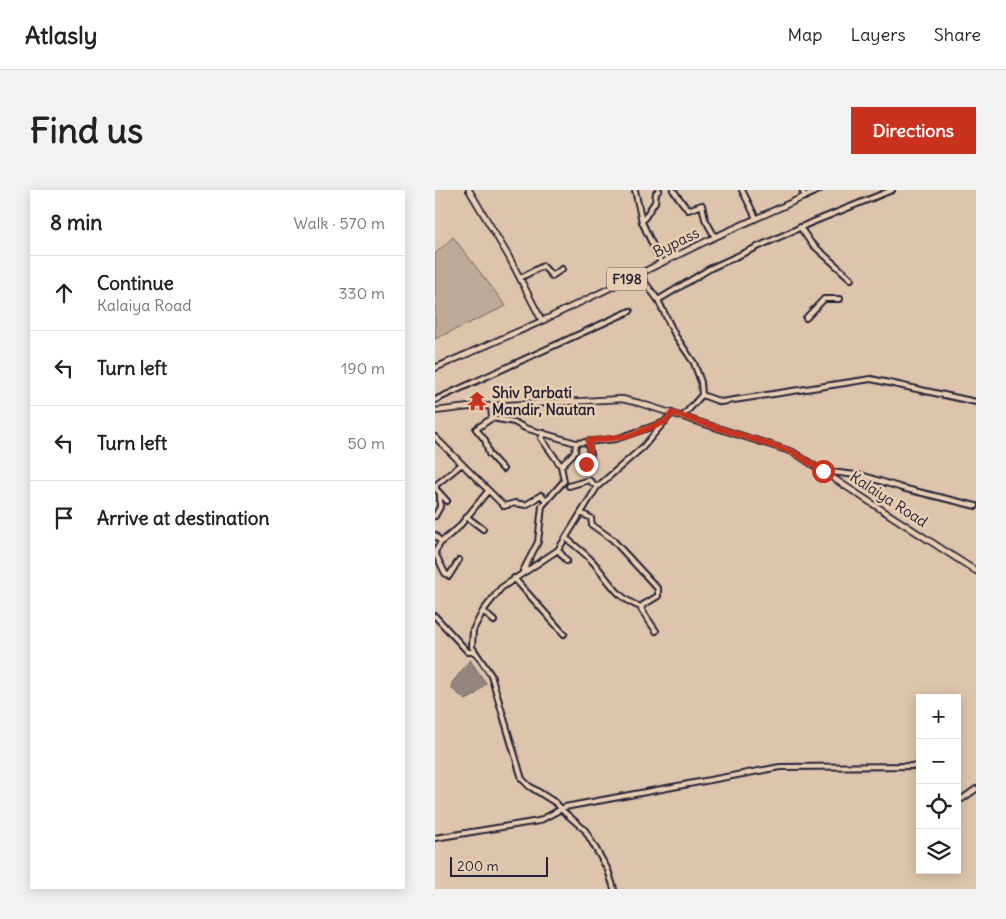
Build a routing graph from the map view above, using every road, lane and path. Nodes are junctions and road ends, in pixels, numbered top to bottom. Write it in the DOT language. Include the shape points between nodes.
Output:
graph roads {
  1 [pos="469,190"];
  2 [pos="635,190"];
  3 [pos="659,190"];
  4 [pos="673,190"];
  5 [pos="741,190"];
  6 [pos="802,190"];
  7 [pos="819,190"];
  8 [pos="892,190"];
  9 [pos="805,197"];
  10 [pos="756,218"];
  11 [pos="642,222"];
  12 [pos="800,228"];
  13 [pos="715,237"];
  14 [pos="661,263"];
  15 [pos="562,269"];
  16 [pos="639,274"];
  17 [pos="520,278"];
  18 [pos="851,278"];
  19 [pos="839,299"];
  20 [pos="658,300"];
  21 [pos="630,311"];
  22 [pos="806,318"];
  23 [pos="542,321"];
  24 [pos="435,368"];
  25 [pos="702,395"];
  26 [pos="435,400"];
  27 [pos="976,402"];
  28 [pos="491,406"];
  29 [pos="435,411"];
  30 [pos="672,413"];
  31 [pos="683,416"];
  32 [pos="492,418"];
  33 [pos="665,422"];
  34 [pos="544,433"];
  35 [pos="435,437"];
  36 [pos="588,441"];
  37 [pos="576,443"];
  38 [pos="462,464"];
  39 [pos="586,464"];
  40 [pos="561,466"];
  41 [pos="503,469"];
  42 [pos="823,471"];
  43 [pos="569,486"];
  44 [pos="597,487"];
  45 [pos="488,491"];
  46 [pos="440,494"];
  47 [pos="447,501"];
  48 [pos="546,501"];
  49 [pos="976,506"];
  50 [pos="581,513"];
  51 [pos="435,516"];
  52 [pos="467,517"];
  53 [pos="483,529"];
  54 [pos="435,537"];
  55 [pos="566,538"];
  56 [pos="441,542"];
  57 [pos="558,550"];
  58 [pos="435,552"];
  59 [pos="459,560"];
  60 [pos="567,561"];
  61 [pos="976,571"];
  62 [pos="523,572"];
  63 [pos="515,578"];
  64 [pos="641,607"];
  65 [pos="483,611"];
  66 [pos="435,616"];
  67 [pos="494,621"];
  68 [pos="655,631"];
  69 [pos="565,634"];
  70 [pos="474,652"];
  71 [pos="916,766"];
  72 [pos="976,790"];
  73 [pos="961,799"];
  74 [pos="562,809"];
  75 [pos="435,838"];
  76 [pos="614,889"];
  1 -- 17 [label="main road"];
  2 -- 11 [label="street"];
  3 -- 11 [label="street"];
  4 -- 13 [label="street" via="689,210 703,205 705,219"];
  5 -- 10 [label="street"];
  6 -- 9 [label="street"];
  7 -- 9 [label="main road, Bypass / F198"];
  8 -- 12 [label="street"];
  9 -- 10 [label="main road, Bypass / F198"];
  10 -- 13 [label="main road, Bypass / F198"];
  11 -- 14 [label="street"];
  12 -- 18 [label="street" via="811,243"];
  12 -- 20 [label="street" via="711,268"];
  13 -- 14 [label="main road, Bypass / F198"];
  14 -- 16 [label="main road, Bypass / F198"];
  15 -- 17 [label="street" via="552,276 543,266"];
  16 -- 20 [label="street"];
  16 -- 23 [label="main road, Bypass / F198"];
  17 -- 23 [label="main road"];
  19 -- 22 [label="street" via="824,299"];
  20 -- 25 [label="street" via="675,335 694,363"];
  21 -- 26 [label="street"];
  23 -- 24 [label="main road, Bypass / F198"];
  25 -- 27 [label="street" via="721,402 871,379"];
  25 -- 31 [label="street"];
  28 -- 29 [label="main road, Kalaiya Road"];
  28 -- 30 [label="main road, Kalaiya Road" via="622,399"];
  28 -- 32 [label="street"];
  30 -- 31 [label="main road, Kalaiya Road"];
  30 -- 33 [label="street"];
  31 -- 42 [label="main road, Kalaiya Road" via="793,452"];
  32 -- 34 [label="street"];
  32 -- 41 [label="street" via="476,429 485,440 489,454"];
  33 -- 36 [label="street" via="616,440"];
  33 -- 44 [label="street" via="631,458"];
  34 -- 37 [label="street"];
  34 -- 40 [label="street" via="541,438"];
  35 -- 38 [label="street"];
  36 -- 37 [label="street"];
  36 -- 39 [label="street" via="591,460"];
  37 -- 40 [label="street" via="575,452"];
  38 -- 45 [label="street"];
  38 -- 46 [label="street" via="436,485"];
  40 -- 48 [label="street" via="564,481"];
  42 -- 49 [label="street" via="865,476"];
  42 -- 61 [label="main road, Kalaiya Road"];
  43 -- 44 [label="street" via="589,480"];
  44 -- 50 [label="street"];
  45 -- 48 [label="street" via="506,506 515,503 526,505 541,495"];
  45 -- 52 [label="street"];
  46 -- 47 [label="street"];
  46 -- 51 [label="street" via="440,507"];
  48 -- 62 [label="street" via="541,510 538,542"];
  50 -- 55 [label="street"];
  50 -- 64 [label="street" via="591,518 592,525 612,539 658,589 658,596"];
  52 -- 53 [label="street"];
  52 -- 56 [label="street"];
  54 -- 56 [label="street"];
  55 -- 57 [label="street"];
  55 -- 64 [label="street" via="592,560 617,594"];
  56 -- 58 [label="street"];
  57 -- 60 [label="street"];
  57 -- 62 [label="street"];
  58 -- 59 [label="street" via="449,576"];
  62 -- 63 [label="street"];
  63 -- 65 [label="street" via="501,588"];
  63 -- 69 [label="street"];
  64 -- 68 [label="street"];
  65 -- 67 [label="street"];
  65 -- 70 [label="street" via="471,639"];
  66 -- 70 [label="street" via="468,652"];
  70 -- 74 [label="street" via="491,675 522,779"];
  71 -- 74 [label="street" via="770,768"];
  72 -- 73 [label="street"];
  74 -- 75 [label="street" via="539,821"];
  74 -- 76 [label="street" via="589,835 609,870"];
}
